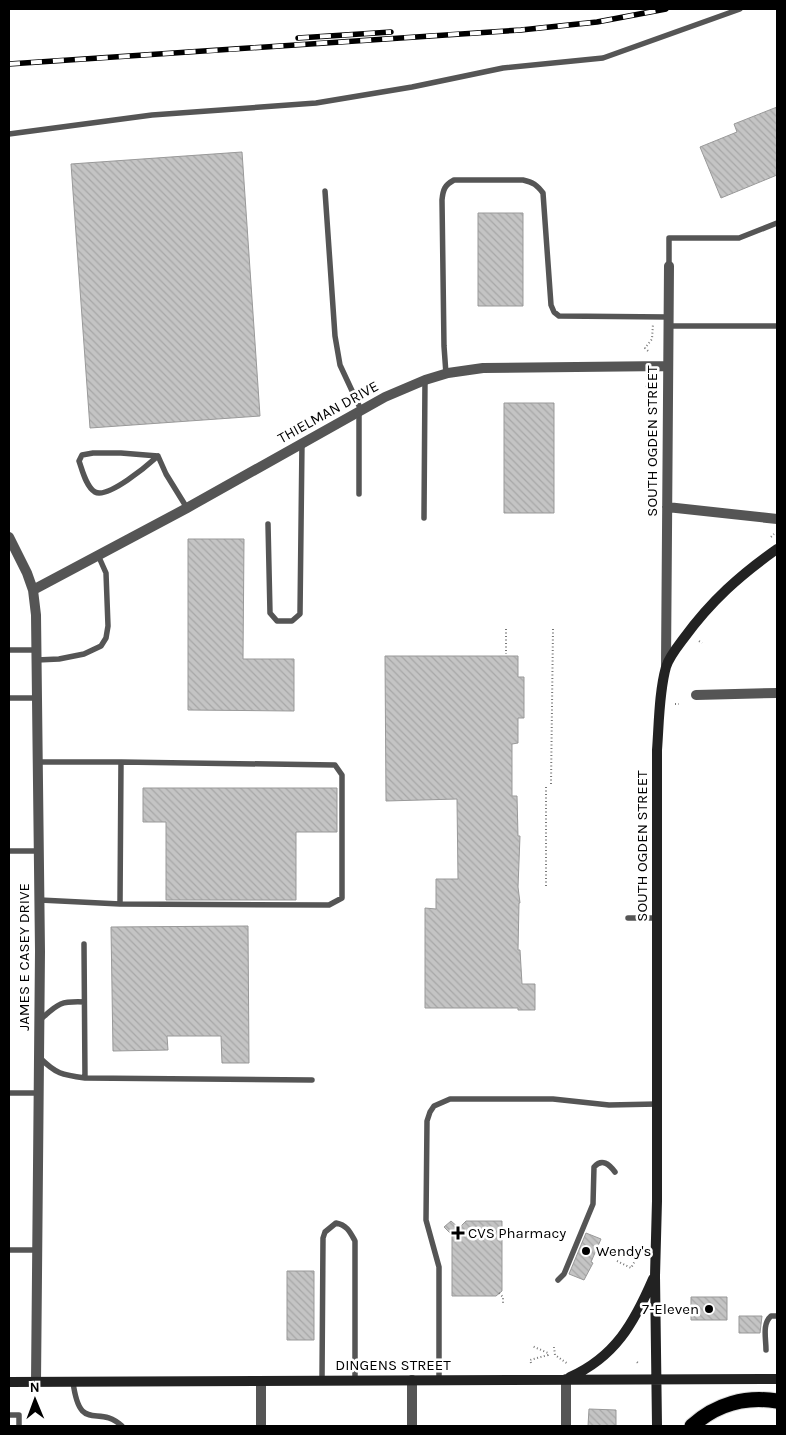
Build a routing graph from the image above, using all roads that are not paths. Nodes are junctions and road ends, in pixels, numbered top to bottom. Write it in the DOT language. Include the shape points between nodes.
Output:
graph roads {
  1 [pos="740,9"];
  2 [pos="9,134"];
  3 [pos="325,191"];
  4 [pos="777,223"];
  5 [pos="668,266"];
  6 [pos="668,322"];
  7 [pos="777,326"];
  8 [pos="667,366"];
  9 [pos="446,374"];
  10 [pos="425,380"];
  11 [pos="360,410"];
  12 [pos="302,443"];
  13 [pos="158,456"];
  14 [pos="359,494"];
  15 [pos="667,507"];
  16 [pos="187,508"];
  17 [pos="424,518"];
  18 [pos="777,519"];
  19 [pos="268,524"];
  20 [pos="9,537"];
  21 [pos="777,549"];
  22 [pos="98,555"];
  23 [pos="33,590"];
  24 [pos="9,650"];
  25 [pos="37,655"];
  26 [pos="666,666"];
  27 [pos="777,693"];
  28 [pos="696,695"];
  29 [pos="9,698"];
  30 [pos="37,698"];
  31 [pos="38,762"];
  32 [pos="121,762"];
  33 [pos="9,851"];
  34 [pos="39,851"];
  35 [pos="40,900"];
  36 [pos="120,904"];
  37 [pos="628,918"];
  38 [pos="657,918"];
  39 [pos="84,944"];
  40 [pos="84,1002"];
  41 [pos="40,1020"];
  42 [pos="40,1057"];
  43 [pos="85,1078"];
  44 [pos="312,1080"];
  45 [pos="9,1093"];
  46 [pos="39,1093"];
  47 [pos="657,1104"];
  48 [pos="615,1172"];
  49 [pos="9,1250"];
  50 [pos="37,1250"];
  51 [pos="654,1276"];
  52 [pos="558,1280"];
  53 [pos="777,1316"];
  54 [pos="766,1350"];
  55 [pos="657,1378"];
  56 [pos="777,1378"];
  57 [pos="566,1379"];
  58 [pos="261,1380"];
  59 [pos="322,1380"];
  60 [pos="355,1380"];
  61 [pos="412,1380"];
  62 [pos="439,1380"];
  63 [pos="9,1382"];
  64 [pos="36,1382"];
  65 [pos="73,1382"];
  66 [pos="777,1401"];
  67 [pos="9,1415"];
  68 [pos="19,1426"];
  69 [pos="122,1426"];
  70 [pos="261,1426"];
  71 [pos="412,1426"];
  72 [pos="566,1426"];
  73 [pos="657,1426"];
  74 [pos="692,1426"];
  1 -- 2 [label="lane" via="603,58 503,68 316,103 152,115"];
  3 -- 11 [label="lane" via="335,336 340,365"];
  4 -- 5 [label="lane" via="740,238 669,238"];
  5 -- 6 [label="street, SOUTH OGDEN STREET"];
  6 -- 7 [label="lane"];
  6 -- 8 [label="street, SOUTH OGDEN STREET"];
  6 -- 9 [label="lane" via="559,316 551,305 543,193 538,186 523,180 454,180 446,184 442,200"];
  8 -- 9 [label="street, THIELMAN DRIVE" via="483,368"];
  8 -- 15 [label="street, SOUTH OGDEN STREET"];
  9 -- 10 [label="street, THIELMAN DRIVE"];
  10 -- 11 [label="street, THIELMAN DRIVE"];
  10 -- 17 [label="lane"];
  11 -- 12 [label="street, THIELMAN DRIVE"];
  11 -- 14 [label="lane"];
  12 -- 16 [label="street, THIELMAN DRIVE"];
  12 -- 19 [label="lane" via="300,614 292,621 276,620 270,613"];
  13 -- 13 [label="lane" via="133,478 102,493 90,487 79,461 82,455 93,453"];
  13 -- 16 [label="lane"];
  15 -- 18 [label="street"];
  15 -- 26 [label="street, SOUTH OGDEN STREET"];
  16 -- 22 [label="street, THIELMAN DRIVE"];
  20 -- 23 [label="street, JAMES E CASEY DRIVE"];
  21 -- 26 [label="street" via="741,575 708,607"];
  22 -- 23 [label="street, THIELMAN DRIVE"];
  22 -- 25 [label="lane" via="106,573 106,638 101,646 84,654 59,658"];
  23 -- 25 [label="street, JAMES E CASEY DRIVE"];
  24 -- 25 [label="lane"];
  25 -- 30 [label="street, JAMES E CASEY DRIVE"];
  26 -- 38 [label="street, SOUTH OGDEN STREET" via="657,750"];
  27 -- 28 [label="street"];
  29 -- 30 [label="lane"];
  30 -- 31 [label="street, JAMES E CASEY DRIVE"];
  31 -- 32 [label="lane"];
  31 -- 34 [label="street, JAMES E CASEY DRIVE"];
  32 -- 36 [label="lane"];
  32 -- 36 [label="lane" via="335,765 342,775 342,898 330,904"];
  33 -- 34 [label="lane"];
  34 -- 35 [label="street, JAMES E CASEY DRIVE"];
  35 -- 36 [label="lane"];
  35 -- 41 [label="street, JAMES E CASEY DRIVE"];
  37 -- 38 [label="lane"];
  38 -- 47 [label="street, SOUTH OGDEN STREET"];
  39 -- 40 [label="lane"];
  40 -- 41 [label="lane" via="66,1001"];
  40 -- 43 [label="lane"];
  41 -- 42 [label="street, JAMES E CASEY DRIVE"];
  42 -- 43 [label="lane" via="61,1075"];
  42 -- 46 [label="street, JAMES E CASEY DRIVE"];
  43 -- 44 [label="lane"];
  45 -- 46 [label="lane"];
  46 -- 50 [label="street, JAMES E CASEY DRIVE"];
  47 -- 51 [label="street, SOUTH OGDEN STREET"];
  47 -- 62 [label="lane" via="450,1099 434,1106 427,1120 426,1220 439,1267"];
  48 -- 52 [label="lane" via="604,1162 594,1167 593,1204 564,1274"];
  49 -- 50 [label="lane"];
  50 -- 64 [label="street, JAMES E CASEY DRIVE"];
  51 -- 55 [label="street, SOUTH OGDEN STREET"];
  51 -- 57 [label="street" via="624,1335 598,1362"];
  53 -- 54 [label="lane" via="771,1316 765,1325"];
  55 -- 56 [label="street, DINGENS STREET"];
  55 -- 57 [label="street, DINGENS STREET"];
  55 -- 73 [label="street, SOUTH OGDEN STREET"];
  57 -- 62 [label="street, DINGENS STREET"];
  57 -- 72 [label="street"];
  58 -- 59 [label="street, DINGENS STREET"];
  58 -- 65 [label="street, DINGENS STREET"];
  58 -- 70 [label="street"];
  59 -- 60 [label="street, DINGENS STREET"];
  59 -- 60 [label="lane" via="323,1238 324,1232 336,1223 343,1224 354,1241"];
  60 -- 61 [label="street, DINGENS STREET"];
  61 -- 62 [label="street, DINGENS STREET"];
  61 -- 71 [label="street"];
  63 -- 64 [label="street, DINGENS STREET"];
  64 -- 65 [label="street, DINGENS STREET"];
  65 -- 69 [label="lane" via="81,1410 90,1416 112,1419"];
  66 -- 74 [label="highway" via="759,1398 727,1404"];
  67 -- 68 [label="lane" via="19,1415"];
}
